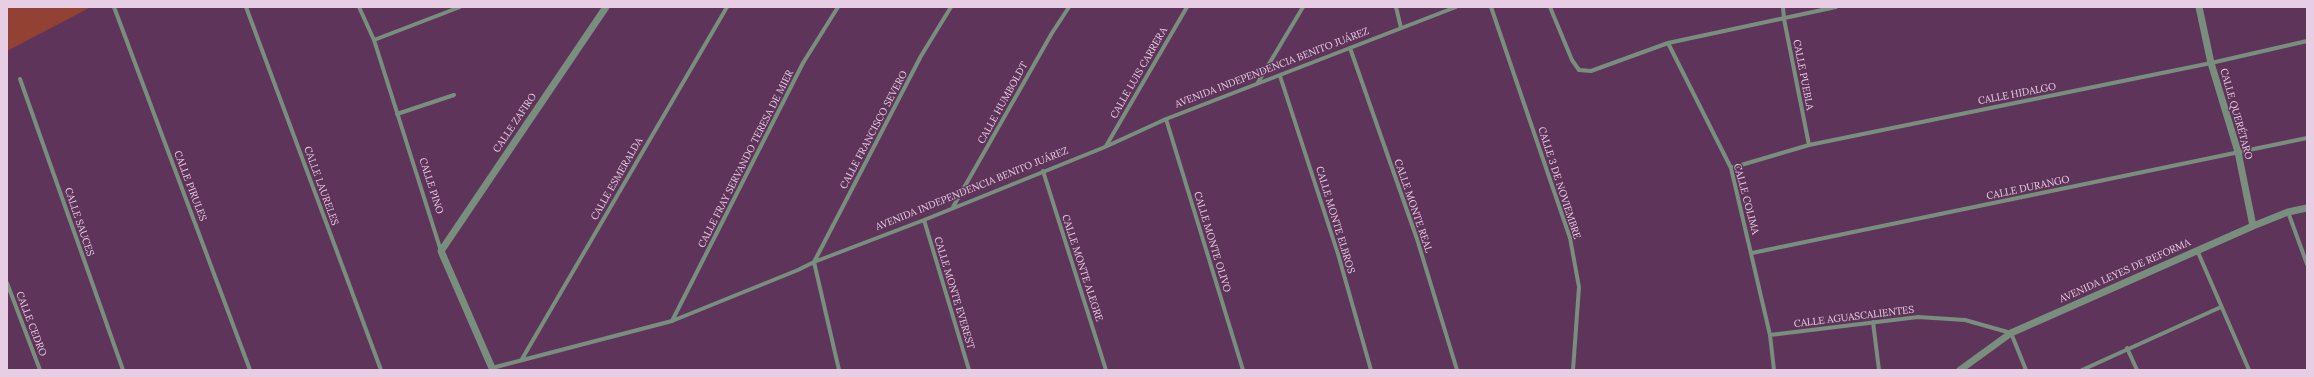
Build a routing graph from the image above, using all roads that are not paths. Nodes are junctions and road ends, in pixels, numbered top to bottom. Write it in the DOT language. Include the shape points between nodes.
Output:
graph roads {
  1 [pos="114,7"];
  2 [pos="246,7"];
  3 [pos="359,7"];
  4 [pos="460,7"];
  5 [pos="606,7"];
  6 [pos="727,7"];
  7 [pos="838,7"];
  8 [pos="951,7"];
  9 [pos="1069,7"];
  10 [pos="1187,7"];
  11 [pos="1303,7"];
  12 [pos="1396,7"];
  13 [pos="1456,7"];
  14 [pos="1491,7"];
  15 [pos="1550,7"];
  16 [pos="1783,7"];
  17 [pos="1836,7"];
  18 [pos="2199,7"];
  19 [pos="1784,19"];
  20 [pos="1401,28"];
  21 [pos="374,40"];
  22 [pos="2307,41"];
  23 [pos="1668,43"];
  24 [pos="1350,48"];
  25 [pos="2211,63"];
  26 [pos="1280,76"];
  27 [pos="20,79"];
  28 [pos="1257,84"];
  29 [pos="454,95"];
  30 [pos="397,114"];
  31 [pos="1166,119"];
  32 [pos="2307,138"];
  33 [pos="1809,145"];
  34 [pos="1105,146"];
  35 [pos="2238,152"];
  36 [pos="1731,168"];
  37 [pos="1043,171"];
  38 [pos="954,207"];
  39 [pos="2307,208"];
  40 [pos="2288,212"];
  41 [pos="924,220"];
  42 [pos="2253,226"];
  43 [pos="2197,250"];
  44 [pos="441,251"];
  45 [pos="1752,253"];
  46 [pos="814,262"];
  47 [pos="2307,264"];
  48 [pos="7,283"];
  49 [pos="2221,307"];
  50 [pos="672,321"];
  51 [pos="1873,322"];
  52 [pos="2011,333"];
  53 [pos="1770,335"];
  54 [pos="2127,348"];
  55 [pos="522,359"];
  56 [pos="493,369"];
  57 [pos="40,370"];
  58 [pos="123,370"];
  59 [pos="250,370"];
  60 [pos="380,370"];
  61 [pos="839,370"];
  62 [pos="969,370"];
  63 [pos="1106,370"];
  64 [pos="1243,370"];
  65 [pos="1371,370"];
  66 [pos="1457,370"];
  67 [pos="1573,370"];
  68 [pos="1774,370"];
  69 [pos="1879,370"];
  70 [pos="1960,370"];
  71 [pos="2026,370"];
  72 [pos="2082,370"];
  73 [pos="2137,370"];
  74 [pos="2248,370"];
  1 -- 59 [label="street, CALLE PIRULES"];
  2 -- 60 [label="street, CALLE LAURELES"];
  3 -- 21 [label="street, CALLE PINO"];
  4 -- 21 [label="street"];
  5 -- 44 [label="street, CALLE ZAFIRO"];
  6 -- 55 [label="street, CALLE ESMERALDA"];
  7 -- 50 [label="street, CALLE FRAY SERVANDO TERESA DE MIER" via="803,63"];
  8 -- 46 [label="street, CALLE FRANCISCO SEVERO" via="921,56"];
  9 -- 38 [label="street, CALLE HUMBOLDT"];
  10 -- 34 [label="street, CALLE LUIS CARRERA"];
  11 -- 28 [label="street"];
  12 -- 20 [label="street"];
  13 -- 20 [label="street, AVENIDA INDEPENDENCIA BENITO JUÁREZ"];
  14 -- 67 [label="street, CALLE 3 DE NOVIEMBRE" via="1570,238 1579,287"];
  15 -- 23 [label="street" via="1572,60 1579,70 1591,71"];
  16 -- 19 [label="street, CALLE PUEBLA"];
  17 -- 19 [label="street"];
  18 -- 25 [label="street, CALLE QUERÉTARO"];
  19 -- 23 [label="street"];
  19 -- 33 [label="street, CALLE PUEBLA"];
  20 -- 24 [label="street, AVENIDA INDEPENDENCIA BENITO JUÁREZ"];
  21 -- 30 [label="street, CALLE PINO"];
  22 -- 25 [label="street, CALLE HIDALGO"];
  23 -- 36 [label="street, CALLE COLIMA"];
  24 -- 26 [label="street, AVENIDA INDEPENDENCIA BENITO JUÁREZ"];
  24 -- 66 [label="street, CALLE MONTE REAL" via="1417,239"];
  25 -- 33 [label="street, CALLE HIDALGO"];
  25 -- 35 [label="street, CALLE QUERÉTARO"];
  26 -- 28 [label="street, AVENIDA INDEPENDENCIA BENITO JUÁREZ"];
  26 -- 65 [label="street, CALLE MONTE ELBROS" via="1335,246"];
  27 -- 58 [label="street, CALLE SAUCES"];
  28 -- 31 [label="street, AVENIDA INDEPENDENCIA BENITO JUÁREZ"];
  29 -- 30 [label="street"];
  30 -- 44 [label="street, CALLE PINO"];
  31 -- 34 [label="street, AVENIDA INDEPENDENCIA BENITO JUÁREZ"];
  31 -- 64 [label="street, CALLE MONTE OLIVO"];
  32 -- 35 [label="street, CALLE DURANGO"];
  33 -- 36 [label="street, CALLE HIDALGO"];
  34 -- 37 [label="street, AVENIDA INDEPENDENCIA BENITO JUÁREZ"];
  35 -- 42 [label="street, CALLE QUERÉTARO"];
  35 -- 45 [label="street, CALLE DURANGO"];
  36 -- 45 [label="street, CALLE COLIMA"];
  37 -- 38 [label="street, AVENIDA INDEPENDENCIA BENITO JUÁREZ"];
  37 -- 63 [label="street, CALLE MONTE ALEGRE"];
  38 -- 41 [label="street, AVENIDA INDEPENDENCIA BENITO JUÁREZ"];
  39 -- 40 [label="street, AVENIDA LEYES DE REFORMA"];
  40 -- 42 [label="street, AVENIDA LEYES DE REFORMA"];
  40 -- 47 [label="street"];
  41 -- 46 [label="street, AVENIDA INDEPENDENCIA BENITO JUÁREZ"];
  41 -- 62 [label="street, CALLE MONTE EVEREST"];
  42 -- 43 [label="street, AVENIDA LEYES DE REFORMA"];
  43 -- 49 [label="street"];
  43 -- 52 [label="street, AVENIDA LEYES DE REFORMA"];
  44 -- 56 [label="street, CALLE PINO"];
  45 -- 53 [label="street, CALLE COLIMA"];
  46 -- 50 [label="street, AVENIDA INDEPENDENCIA BENITO JUÁREZ"];
  46 -- 61 [label="street"];
  48 -- 57 [label="street, CALLE CEDRO"];
  49 -- 54 [label="street"];
  49 -- 74 [label="street"];
  50 -- 55 [label="street, AVENIDA INDEPENDENCIA BENITO JUÁREZ"];
  51 -- 52 [label="street, CALLE AGUASCALIENTES" via="1918,317 1965,320"];
  51 -- 53 [label="street, CALLE AGUASCALIENTES"];
  51 -- 69 [label="street"];
  52 -- 70 [label="street, AVENIDA LEYES DE REFORMA"];
  52 -- 71 [label="street"];
  53 -- 68 [label="street, CALLE COLIMA"];
  54 -- 72 [label="street"];
  54 -- 73 [label="street"];
  55 -- 56 [label="street, AVENIDA INDEPENDENCIA BENITO JUÁREZ"];
}
